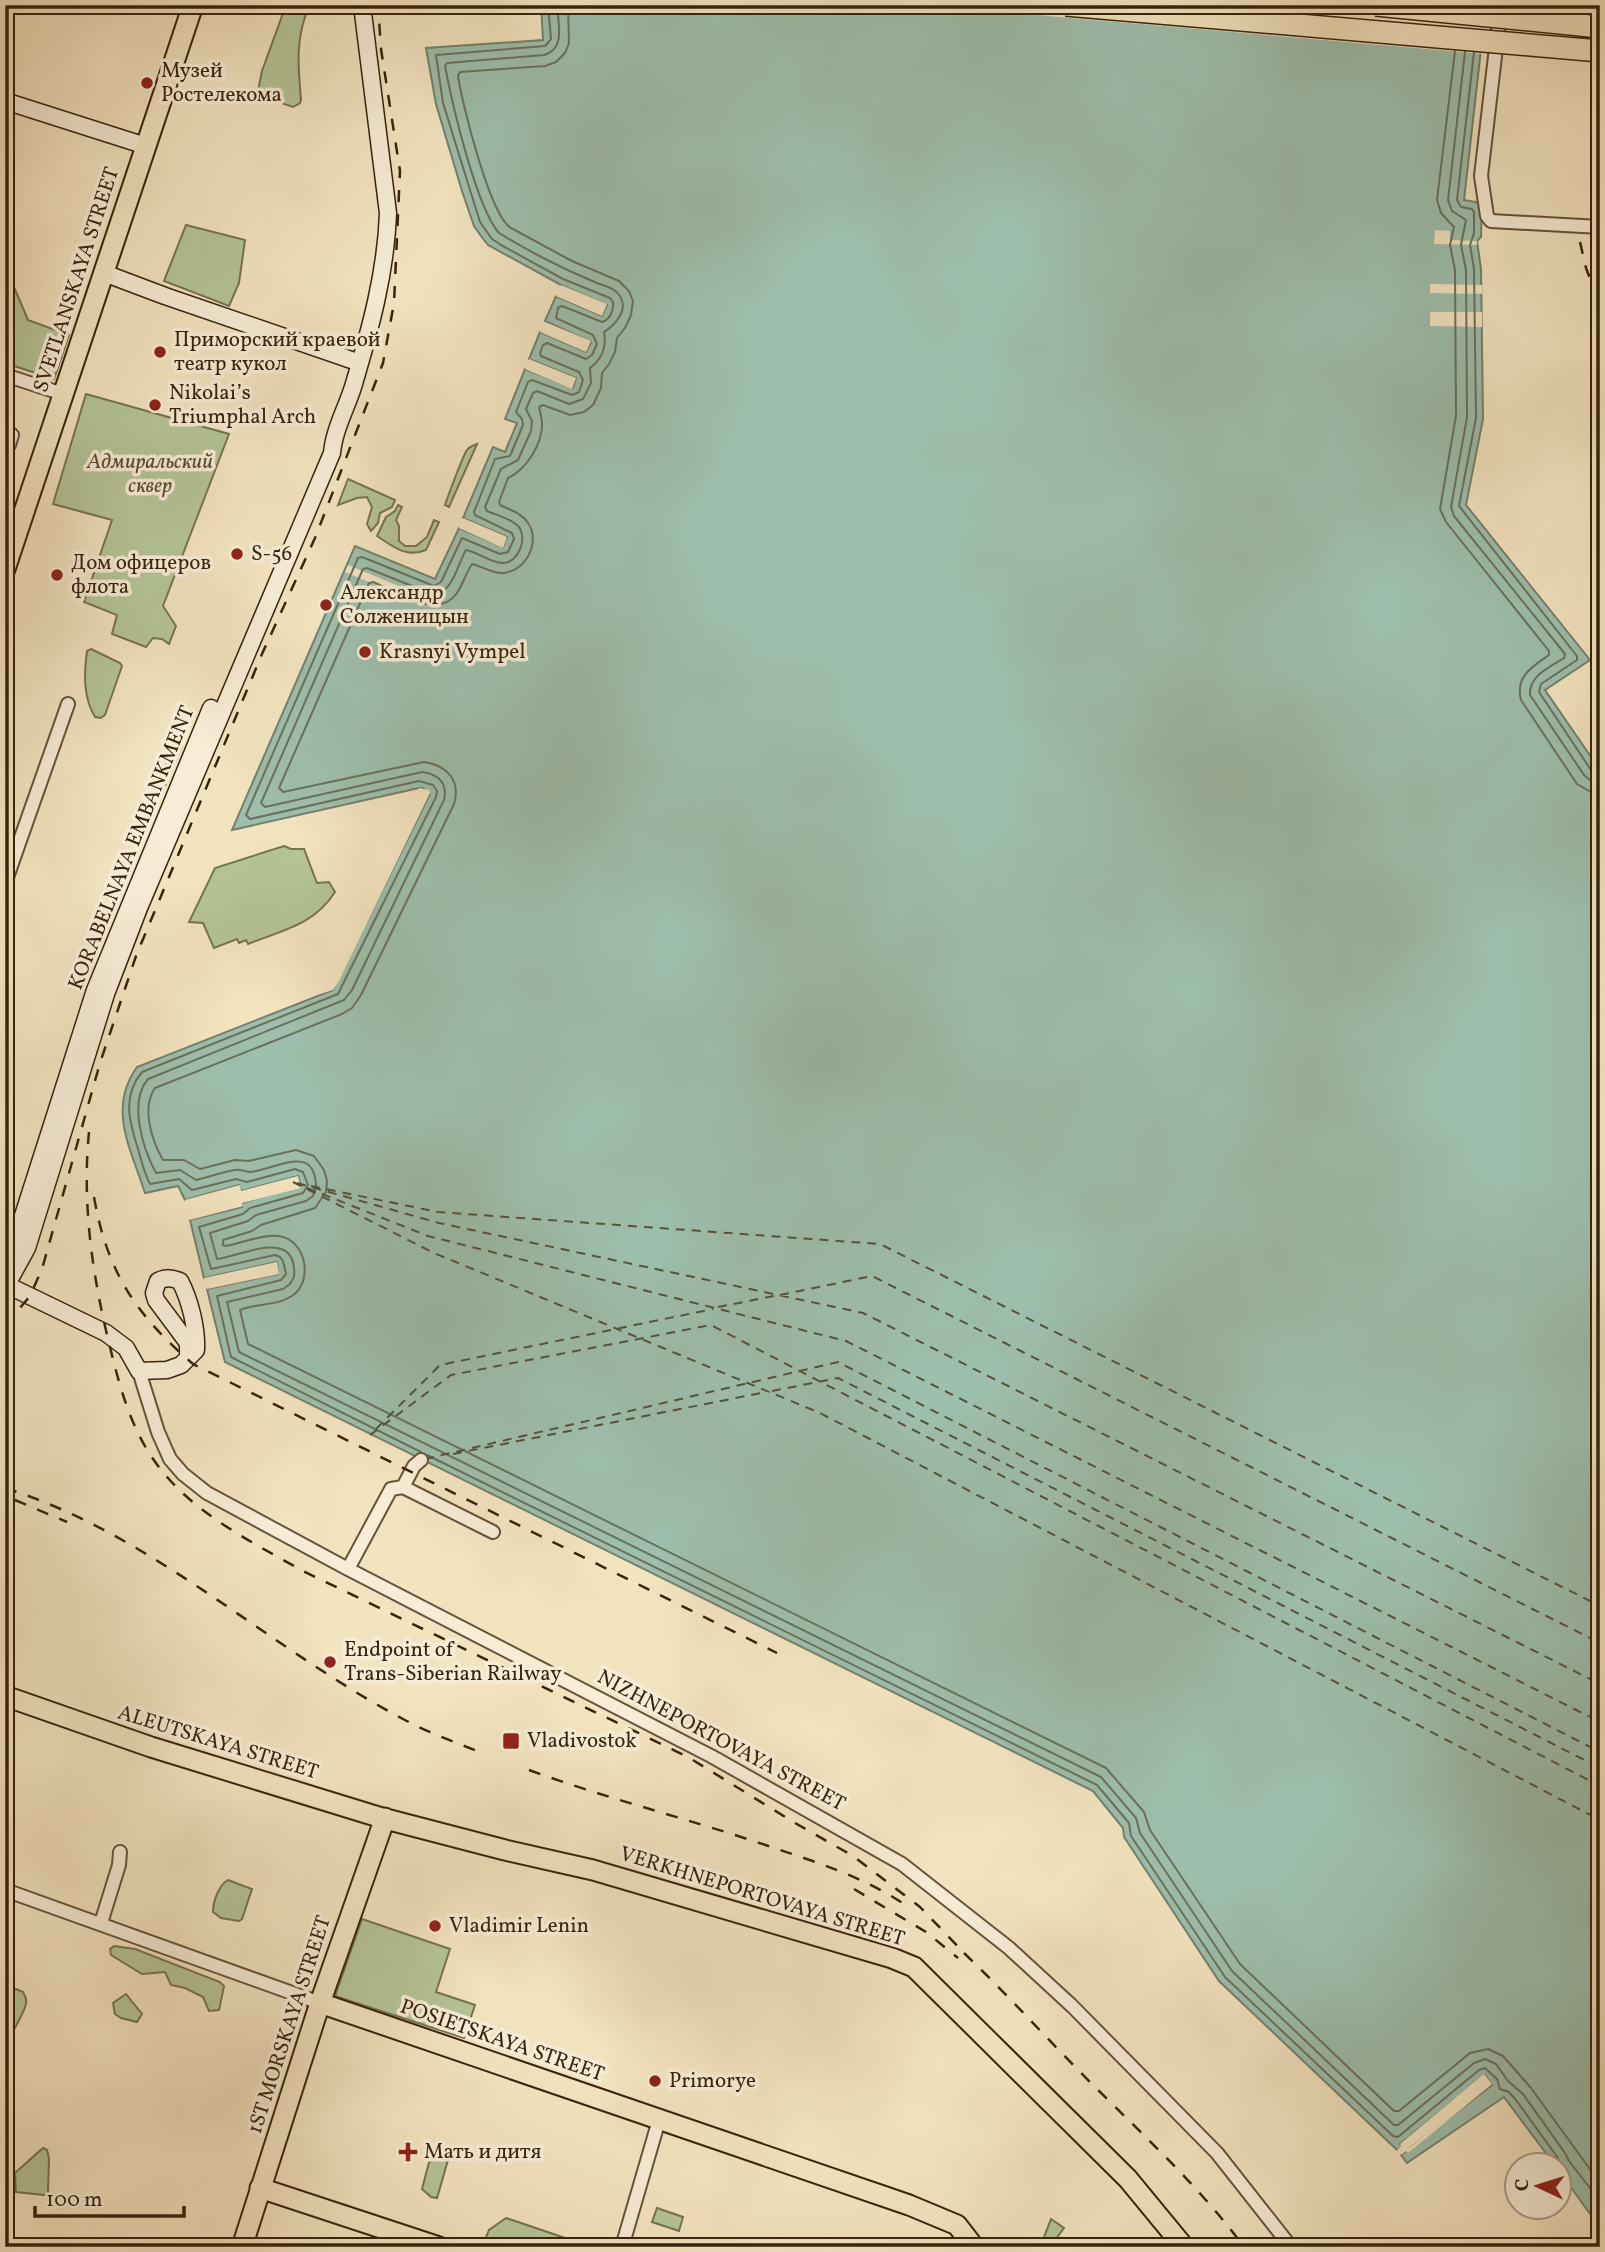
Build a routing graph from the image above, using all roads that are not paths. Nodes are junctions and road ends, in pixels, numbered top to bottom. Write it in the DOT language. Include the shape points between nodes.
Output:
graph roads {
  1 [pos="193,5"];
  2 [pos="362,5"];
  3 [pos="1066,5"];
  4 [pos="1376,5"];
  5 [pos="1501,5"];
  6 [pos="1600,27"];
  7 [pos="1600,51"];
  8 [pos="5,101"];
  9 [pos="146,146"];
  10 [pos="1600,227"];
  11 [pos="104,273"];
  12 [pos="360,363"];
  13 [pos="5,375"];
  14 [pos="63,394"];
  15 [pos="5,429"];
  16 [pos="9,445"];
  17 [pos="5,569"];
  18 [pos="68,704"];
  19 [pos="5,883"];
  20 [pos="6,1287"];
  21 [pos="188,1356"];
  22 [pos="139,1371"];
  23 [pos="421,1460"];
  24 [pos="403,1487"];
  25 [pos="493,1532"];
  26 [pos="348,1569"];
  27 [pos="5,1696"];
  28 [pos="385,1818"];
  29 [pos="420,1827"];
  30 [pos="120,1852"];
  31 [pos="5,1890"];
  32 [pos="101,1923"];
  33 [pos="320,2003"];
  34 [pos="659,2120"];
  35 [pos="260,2188"];
  36 [pos="242,2247"];
  37 [pos="439,2247"];
  38 [pos="622,2247"];
  39 [pos="974,2247"];
  40 [pos="1184,2247"];
  41 [pos="1291,2247"];
  1 -- 9 [label="main road, SVETLANSKAYA STREET"];
  2 -- 12 [label="main road, KORABELNAYA EMBANKMENT" via="388,213 379,295"];
  3 -- 7 [label="highway, bridge"];
  4 -- 6 [label="highway, bridge"];
  5 -- 10 [label="street" via="1482,176 1487,216 1491,221"];
  8 -- 9 [label="main road"];
  9 -- 11 [label="main road, SVETLANSKAYA STREET"];
  11 -- 12 [label="main road"];
  11 -- 14 [label="main road, SVETLANSKAYA STREET"];
  12 -- 20 [label="main road, KORABELNAYA EMBANKMENT" via="301,531 106,994 27,1248"];
  13 -- 14 [label="street"];
  14 -- 17 [label="main road, SVETLANSKAYA STREET"];
  15 -- 16 [label="street" via="12,435"];
  18 -- 19 [label="street"];
  20 -- 22 [label="main road" via="106,1333 126,1348"];
  21 -- 22 [label="main road" via="181,1365 167,1370"];
  22 -- 26 [label="street, NIZHNEPORTOVAYA STREET" via="165,1449 183,1474 207,1493"];
  23 -- 24 [label="street"];
  24 -- 25 [label="street"];
  24 -- 26 [label="street" via="391,1489"];
  26 -- 41 [label="street, NIZHNEPORTOVAYA STREET" via="711,1756 913,1872 1009,1948 1072,2006 1217,2153"];
  27 -- 28 [label="main road, ALEUTSKAYA STREET" via="151,1747"];
  28 -- 29 [label="main road, ALEUTSKAYA STREET"];
  28 -- 33 [label="main road, 1ST MORSKAYA STREET"];
  29 -- 40 [label="main road, VERKHNEPORTOVAYA STREET" via="612,1875 914,1967 1128,2179"];
  30 -- 32 [label="street"];
  31 -- 32 [label="street, POSIETSKAYA STREET"];
  32 -- 33 [label="street, POSIETSKAYA STREET"];
  33 -- 34 [label="main road, POSIETSKAYA STREET"];
  33 -- 35 [label="main road, 1ST MORSKAYA STREET"];
  34 -- 38 [label="street"];
  34 -- 39 [label="main road, POSIETSKAYA STREET" via="948,2220 964,2231"];
  35 -- 36 [label="main road, 1ST MORSKAYA STREET"];
  35 -- 37 [label="main road"];
}
